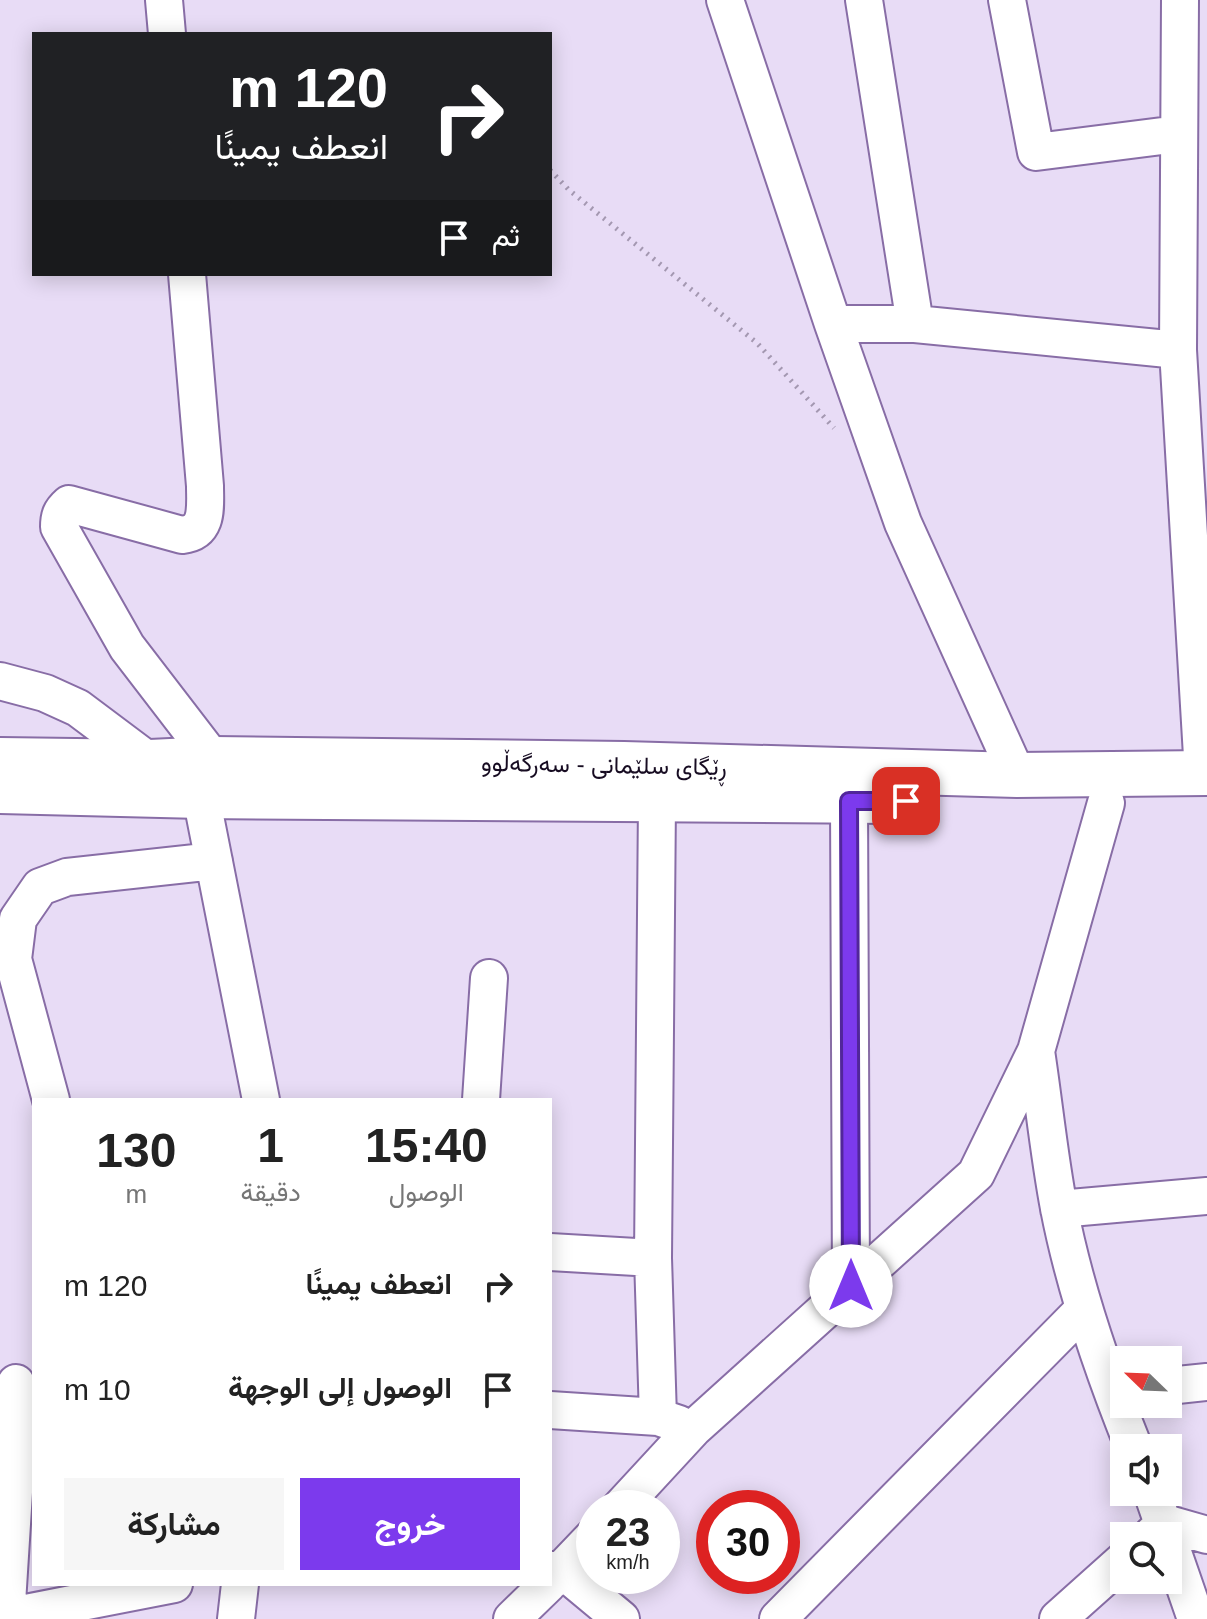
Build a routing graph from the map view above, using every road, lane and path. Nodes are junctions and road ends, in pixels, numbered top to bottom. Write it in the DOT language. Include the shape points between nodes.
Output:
graph roads {
  1 [pos="164,0"];
  2 [pos="725,0"];
  3 [pos="864,0"];
  4 [pos="1007,0"];
  5 [pos="1180,0"];
  6 [pos="167,32"];
  7 [pos="1192,57"];
  8 [pos="1178,134"];
  9 [pos="552,172"];
  10 [pos="187,276"];
  11 [pos="833,324"];
  12 [pos="915,324"];
  13 [pos="1178,350"];
  14 [pos="840,437"];
  15 [pos="0,681"];
  16 [pos="0,760"];
  17 [pos="150,762"];
  18 [pos="1017,775"];
  19 [pos="207,778"];
  20 [pos="1206,783"];
  21 [pos="0,791"];
  22 [pos="657,800"];
  23 [pos="849,801"];
  24 [pos="1106,803"];
  25 [pos="214,861"];
  26 [pos="489,978"];
  27 [pos="1036,1051"];
  28 [pos="50,1098"];
  29 [pos="261,1098"];
  30 [pos="481,1098"];
  31 [pos="1207,1196"];
  32 [pos="1059,1209"];
  33 [pos="552,1252"];
  34 [pos="653,1258"];
  35 [pos="851,1286"];
  36 [pos="1084,1309"];
  37 [pos="1110,1372"];
  38 [pos="17,1382"];
  39 [pos="1207,1382"];
  40 [pos="1182,1385"];
  41 [pos="552,1410"];
  42 [pos="658,1417"];
  43 [pos="693,1429"];
  44 [pos="637,1490"];
  45 [pos="1156,1517"];
  46 [pos="1207,1535"];
  47 [pos="576,1553"];
  48 [pos="1110,1573"];
  49 [pos="552,1576"];
  50 [pos="164,1586"];
  51 [pos="240,1586"];
  52 [pos="543,1586"];
  53 [pos="4,1618"];
  54 [pos="236,1619"];
  55 [pos="512,1619"];
  56 [pos="621,1619"];
  57 [pos="778,1619"];
  58 [pos="1058,1619"];
  59 [pos="1196,1619"];
  1 -- 6 [label="street"];
  2 -- 11 [label="street"];
  3 -- 12 [label="street"];
  4 -- 8 [label="street" via="1036,152"];
  5 -- 7 [label="street"];
  7 -- 8 [label="street"];
  8 -- 13 [label="street"];
  9 -- 14 [label="path" via="757,343"];
  10 -- 19 [label="street" via="205,486 200,528 182,535 69,504 59,527"];
  11 -- 12 [label="street"];
  11 -- 18 [label="street" via="903,523"];
  12 -- 13 [label="street"];
  13 -- 20 [label="street"];
  15 -- 17 [label="street" via="78,708"];
  16 -- 17 [label="main road, ڕێگای سلێمانی - سەرگەڵوو"];
  17 -- 19 [label="main road, ڕێگای سلێمانی - سەرگەڵوو"];
  18 -- 19 [label="main road, ڕێگای سلێمانی - سەرگەڵوو" via="624,764"];
  18 -- 20 [label="main road, ڕێگای سلێمانی - سەرگەڵوو"];
  19 -- 21 [label="main road, ڕێگای سلێمانی - سەرگەڵوو"];
  19 -- 22 [label="main road, ڕێگای سلێمانی - سەرگەڵوو"];
  19 -- 25 [label="street"];
  20 -- 24 [label="main road, ڕێگای سلێمانی - سەرگەڵوو"];
  22 -- 23 [label="main road, ڕێگای سلێمانی - سەرگەڵوو"];
  22 -- 34 [label="street"];
  23 -- 24 [label="main road, ڕێگای سلێمانی - سەرگەڵوو"];
  23 -- 35 [label="street"];
  24 -- 27 [label="street"];
  25 -- 28 [label="street" via="67,877 40,887 18,919 13,959"];
  25 -- 29 [label="street"];
  26 -- 30 [label="street"];
  27 -- 32 [label="street"];
  27 -- 35 [label="street" via="976,1174"];
  31 -- 32 [label="street"];
  32 -- 36 [label="street"];
  33 -- 34 [label="street"];
  34 -- 42 [label="street"];
  35 -- 43 [label="street"];
  36 -- 37 [label="street"];
  36 -- 57 [label="street"];
  38 -- 53 [label="street"];
  39 -- 40 [label="street"];
  41 -- 42 [label="street"];
  42 -- 43 [label="street"];
  43 -- 44 [label="street"];
  45 -- 46 [label="street"];
  45 -- 59 [label="street"];
  47 -- 49 [label="street"];
  48 -- 58 [label="street"];
  49 -- 56 [label="street"];
  50 -- 53 [label="street"];
  51 -- 54 [label="street"];
  52 -- 55 [label="street"];
}
